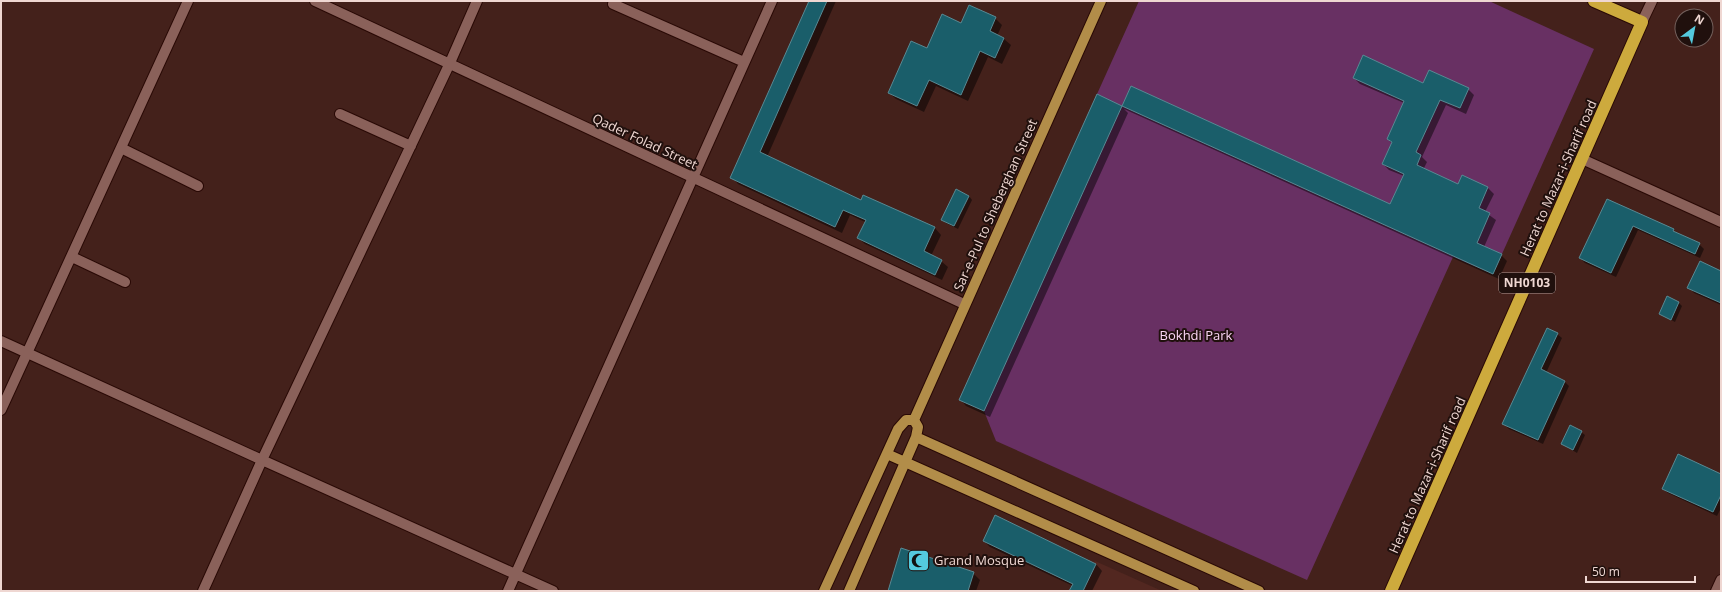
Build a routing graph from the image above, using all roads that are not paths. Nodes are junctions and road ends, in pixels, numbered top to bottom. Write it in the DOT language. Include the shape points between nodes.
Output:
graph roads {
  1 [pos="188,1"];
  2 [pos="315,1"];
  3 [pos="477,1"];
  4 [pos="772,1"];
  5 [pos="1101,1"];
  6 [pos="1594,1"];
  7 [pos="1652,1"];
  8 [pos="613,4"];
  9 [pos="1642,22"];
  10 [pos="744,62"];
  11 [pos="449,65"];
  12 [pos="340,114"];
  13 [pos="411,146"];
  14 [pos="121,148"];
  15 [pos="1582,159"];
  16 [pos="692,177"];
  17 [pos="198,186"];
  18 [pos="1721,222"];
  19 [pos="72,256"];
  20 [pos="125,282"];
  21 [pos="964,304"];
  22 [pos="1,341"];
  23 [pos="28,353"];
  24 [pos="1,410"];
  25 [pos="914,420"];
  26 [pos="916,437"];
  27 [pos="887,454"];
  28 [pos="262,460"];
  29 [pos="906,462"];
  30 [pos="516,573"];
  31 [pos="1721,580"];
  32 [pos="203,591"];
  33 [pos="508,591"];
  34 [pos="554,591"];
  35 [pos="824,591"];
  36 [pos="849,591"];
  37 [pos="1194,591"];
  38 [pos="1259,591"];
  39 [pos="1391,591"];
  40 [pos="1716,591"];
  1 -- 14 [label="street"];
  2 -- 11 [label="street, Qader Folad Street"];
  3 -- 11 [label="street"];
  4 -- 10 [label="street"];
  5 -- 21 [label="main road, Sar-e-Pul to Sheberghan Street"];
  6 -- 9 [label="highway"];
  7 -- 9 [label="street"];
  8 -- 10 [label="street"];
  9 -- 15 [label="highway, Herat to Mazar-i-Sharif road / NH0103"];
  10 -- 16 [label="street"];
  11 -- 13 [label="street"];
  11 -- 16 [label="street, Qader Folad Street"];
  12 -- 13 [label="street"];
  13 -- 28 [label="street"];
  14 -- 17 [label="street"];
  14 -- 19 [label="street"];
  15 -- 18 [label="street"];
  15 -- 39 [label="highway, Herat to Mazar-i-Sharif road / NH0103"];
  16 -- 21 [label="street, Qader Folad Street"];
  16 -- 30 [label="street"];
  19 -- 20 [label="street"];
  19 -- 23 [label="street"];
  21 -- 25 [label="main road, Sar-e-Pul to Sheberghan Street"];
  22 -- 23 [label="street"];
  23 -- 24 [label="street"];
  23 -- 28 [label="street"];
  25 -- 26 [label="main road" via="918,426"];
  25 -- 27 [label="main road" via="906,420 898,429"];
  26 -- 29 [label="main road"];
  26 -- 38 [label="main road"];
  27 -- 29 [label="main road"];
  27 -- 35 [label="main road"];
  28 -- 30 [label="street"];
  28 -- 32 [label="street"];
  29 -- 36 [label="main road"];
  29 -- 37 [label="main road"];
  30 -- 33 [label="street"];
  30 -- 34 [label="street"];
  31 -- 40 [label="street"];
}
